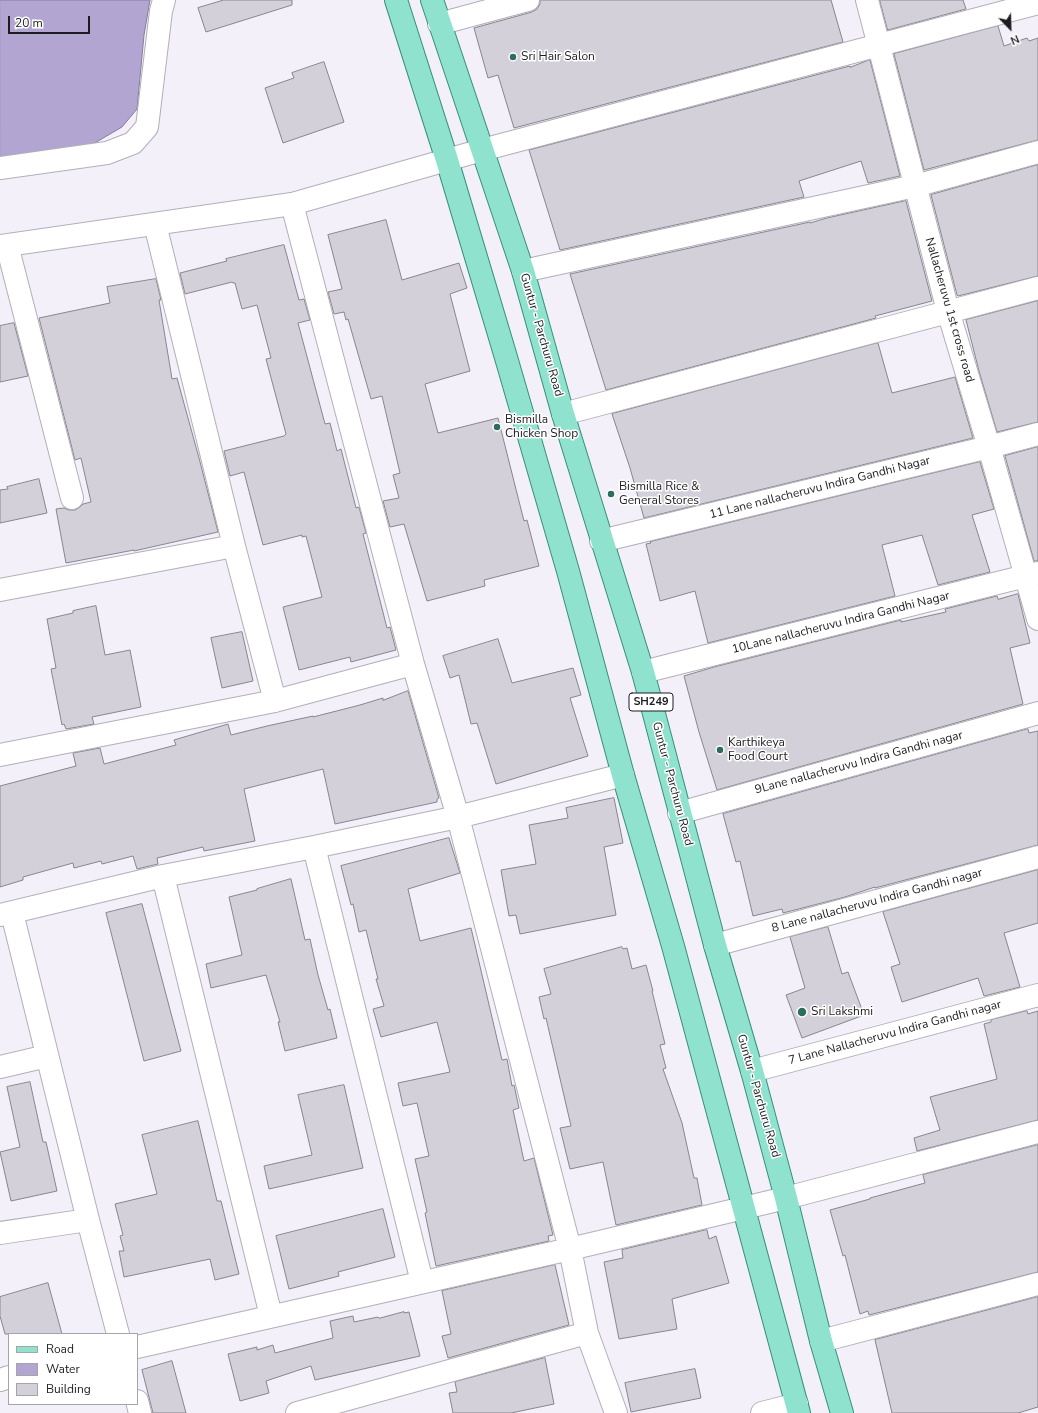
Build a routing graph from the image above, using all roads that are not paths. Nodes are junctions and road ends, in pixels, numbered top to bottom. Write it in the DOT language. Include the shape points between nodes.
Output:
graph roads {
  1 [pos="164,0"];
  2 [pos="396,0"];
  3 [pos="432,0"];
  4 [pos="528,0"];
  5 [pos="867,0"];
  6 [pos="1038,2"];
  7 [pos="440,24"];
  8 [pos="879,44"];
  9 [pos="482,150"];
  10 [pos="1038,152"];
  11 [pos="447,160"];
  12 [pos="0,168"];
  13 [pos="915,186"];
  14 [pos="292,204"];
  15 [pos="155,224"];
  16 [pos="4,245"];
  17 [pos="523,271"];
  18 [pos="1038,288"];
  19 [pos="948,311"];
  20 [pos="563,414"];
  21 [pos="1038,434"];
  22 [pos="989,447"];
  23 [pos="72,498"];
  24 [pos="602,541"];
  25 [pos="234,546"];
  26 [pos="1032,575"];
  27 [pos="0,590"];
  28 [pos="1038,619"];
  29 [pos="413,664"];
  30 [pos="643,672"];
  31 [pos="275,700"];
  32 [pos="1038,714"];
  33 [pos="0,755"];
  34 [pos="623,775"];
  35 [pos="679,812"];
  36 [pos="458,817"];
  37 [pos="314,847"];
  38 [pos="1038,857"];
  39 [pos="162,876"];
  40 [pos="6,914"];
  41 [pos="715,945"];
  42 [pos="1038,995"];
  43 [pos="47,1056"];
  44 [pos="0,1067"];
  45 [pos="752,1071"];
  46 [pos="1038,1132"];
  47 [pos="786,1198"];
  48 [pos="744,1208"];
  49 [pos="88,1220"];
  50 [pos="0,1233"];
  51 [pos="570,1249"];
  52 [pos="422,1282"];
  53 [pos="1038,1284"];
  54 [pos="271,1316"];
  55 [pos="118,1333"];
  56 [pos="587,1333"];
  57 [pos="822,1341"];
  58 [pos="138,1347"];
  59 [pos="798,1409"];
  60 [pos="297,1413"];
  61 [pos="616,1413"];
  62 [pos="762,1413"];
  63 [pos="842,1413"];
  1 -- 12 [label="street" via="147,127 133,144 107,153"];
  2 -- 11 [label="main road"];
  3 -- 7 [label="main road, Guntur - Parchuru Road / SH249"];
  4 -- 7 [label="street"];
  5 -- 8 [label="street, Nallacheruvu 1st cross road"];
  6 -- 8 [label="street"];
  7 -- 9 [label="main road, Guntur - Parchuru Road / SH249"];
  8 -- 9 [label="street"];
  8 -- 13 [label="street, Nallacheruvu 1st cross road"];
  9 -- 11 [label="street"];
  9 -- 17 [label="main road, Guntur - Parchuru Road / SH249"];
  10 -- 13 [label="street"];
  11 -- 14 [label="street"];
  11 -- 34 [label="main road" via="568,571"];
  13 -- 17 [label="street"];
  13 -- 19 [label="street, Nallacheruvu 1st cross road"];
  14 -- 15 [label="street"];
  14 -- 29 [label="street"];
  15 -- 16 [label="street"];
  15 -- 25 [label="street"];
  16 -- 23 [label="street"];
  17 -- 20 [label="main road, Guntur - Parchuru Road / SH249"];
  18 -- 19 [label="street"];
  19 -- 20 [label="street"];
  19 -- 22 [label="street, Nallacheruvu 1st cross road"];
  20 -- 24 [label="main road, Guntur - Parchuru Road / SH249"];
  21 -- 22 [label="street, 11 Lane nallacheruvu Indira Gandhi Nagar"];
  22 -- 24 [label="street, 11 Lane nallacheruvu Indira Gandhi Nagar"];
  22 -- 26 [label="street, Nallacheruvu 1st cross road"];
  24 -- 30 [label="main road, Guntur - Parchuru Road / SH249"];
  25 -- 27 [label="street"];
  25 -- 31 [label="street"];
  26 -- 28 [label="street, Nallacheruvu 1st cross road"];
  26 -- 30 [label="street, 10Lane nallacheruvu Indira Gandhi Nagar"];
  29 -- 31 [label="street"];
  29 -- 36 [label="street"];
  30 -- 35 [label="main road, Guntur - Parchuru Road / SH249"];
  31 -- 33 [label="street"];
  32 -- 35 [label="street, 9Lane nallacheruvu Indira Gandhi nagar"];
  34 -- 36 [label="street"];
  34 -- 48 [label="main road" via="673,946"];
  35 -- 41 [label="main road, Guntur - Parchuru Road / SH249"];
  36 -- 37 [label="street"];
  36 -- 51 [label="street"];
  37 -- 39 [label="street"];
  37 -- 52 [label="street"];
  38 -- 41 [label="street, 8 Lane nallacheruvu Indira Gandhi nagar"];
  39 -- 40 [label="street"];
  39 -- 54 [label="street"];
  40 -- 43 [label="street"];
  41 -- 45 [label="main road, Guntur - Parchuru Road / SH249"];
  42 -- 45 [label="street, 7 Lane Nallacheruvu Indira Gandhi nagar"];
  43 -- 44 [label="street"];
  43 -- 49 [label="street"];
  45 -- 47 [label="main road, Guntur - Parchuru Road / SH249"];
  46 -- 47 [label="street"];
  47 -- 48 [label="street"];
  47 -- 57 [label="main road, Guntur - Parchuru Road / SH249"];
  48 -- 51 [label="street"];
  48 -- 59 [label="main road"];
  49 -- 50 [label="street"];
  49 -- 55 [label="street"];
  51 -- 52 [label="street"];
  51 -- 56 [label="street"];
  52 -- 54 [label="street"];
  53 -- 57 [label="street"];
  54 -- 58 [label="street"];
  56 -- 60 [label="street"];
  56 -- 61 [label="street"];
  57 -- 63 [label="main road, Guntur - Parchuru Road / SH249"];
  59 -- 62 [label="street"];
}
